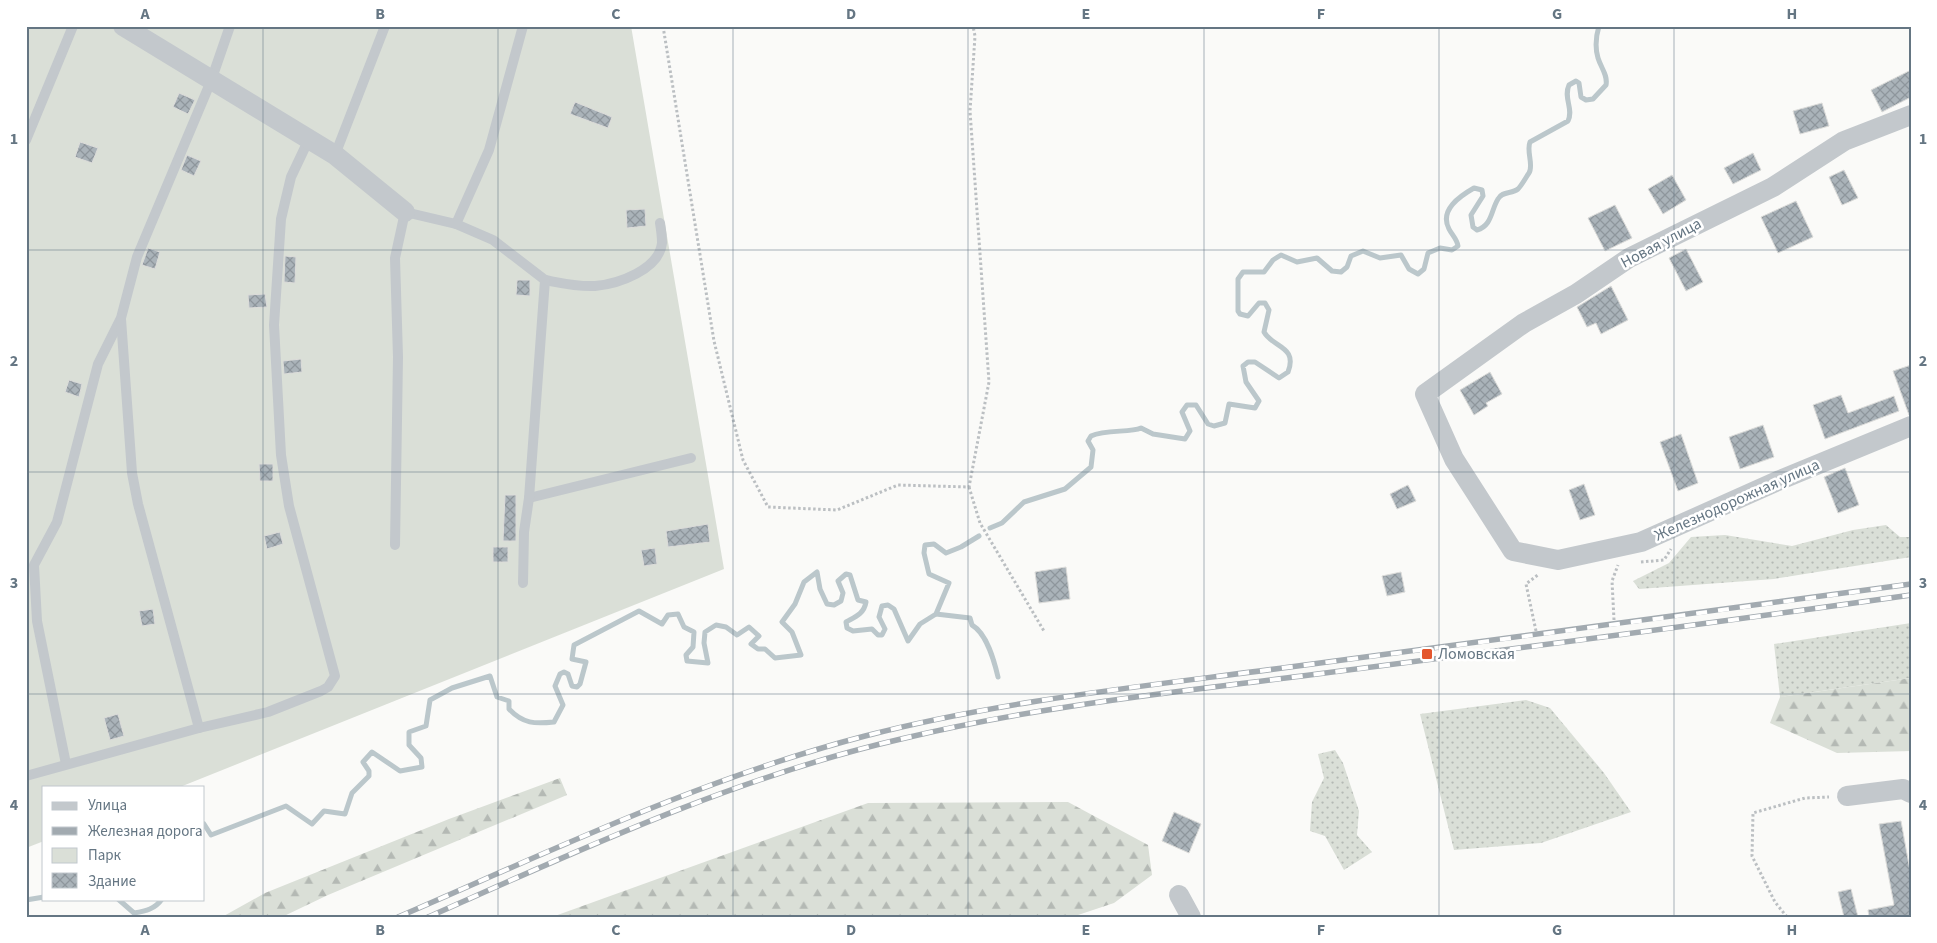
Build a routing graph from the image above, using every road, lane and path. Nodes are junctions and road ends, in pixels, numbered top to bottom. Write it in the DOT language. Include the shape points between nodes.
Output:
graph roads {
  1 [pos="73,26"];
  2 [pos="123,26"];
  3 [pos="230,26"];
  4 [pos="385,26"];
  5 [pos="523,26"];
  6 [pos="663,26"];
  7 [pos="973,26"];
  8 [pos="211,81"];
  9 [pos="1911,115"];
  10 [pos="309,139"];
  11 [pos="26,140"];
  12 [pos="336,155"];
  13 [pos="405,212"];
  14 [pos="660,223"];
  15 [pos="456,224"];
  16 [pos="545,280"];
  17 [pos="121,318"];
  18 [pos="1911,426"];
  19 [pos="691,458"];
  20 [pos="969,487"];
  21 [pos="529,498"];
  22 [pos="395,545"];
  23 [pos="1558,560"];
  24 [pos="1612,581"];
  25 [pos="523,583"];
  26 [pos="1526,584"];
  27 [pos="1614,620"];
  28 [pos="1044,631"];
  29 [pos="1536,631"];
  30 [pos="199,728"];
  31 [pos="66,764"];
  32 [pos="26,776"];
  33 [pos="1911,793"];
  34 [pos="1847,796"];
  35 [pos="1179,895"];
  36 [pos="1191,917"];
  37 [pos="1787,917"];
  1 -- 11 [label="lane"];
  2 -- 8 [label="street"];
  3 -- 8 [label="lane"];
  4 -- 12 [label="lane"];
  5 -- 15 [label="lane" via="489,150"];
  6 -- 20 [label="path" via="714,341 742,460 768,507 837,510 898,485"];
  7 -- 20 [label="path" via="970,111 989,382"];
  8 -- 10 [label="street"];
  8 -- 17 [label="lane" via="137,257"];
  9 -- 23 [label="street, Новая улица" via="1844,141 1773,187 1629,258 1576,294 1524,322 1425,394 1454,459 1513,551"];
  10 -- 12 [label="street"];
  10 -- 30 [label="lane" via="291,177 281,219 274,325 281,455 289,506 335,676 321,691 268,712"];
  12 -- 13 [label="street"];
  13 -- 15 [label="lane"];
  13 -- 22 [label="lane" via="395,258 398,357"];
  14 -- 16 [label="lane" via="662,243 657,256 638,273 596,286"];
  15 -- 16 [label="lane" via="493,240"];
  16 -- 21 [label="lane"];
  17 -- 30 [label="lane" via="132,472"];
  17 -- 31 [label="lane" via="98,364 57,522 34,565 37,621"];
  18 -- 23 [label="street, Железнодорожная улица" via="1641,542"];
  19 -- 21 [label="lane"];
  20 -- 28 [label="path" via="980,523"];
  21 -- 25 [label="lane" via="524,532"];
  24 -- 27 [label="path"];
  26 -- 29 [label="path"];
  30 -- 31 [label="lane"];
  31 -- 32 [label="lane"];
  33 -- 34 [label="street" via="1903,789"];
  34 -- 37 [label="path" via="1804,798 1753,813 1752,856 1775,902"];
  35 -- 36 [label="street"];
}
